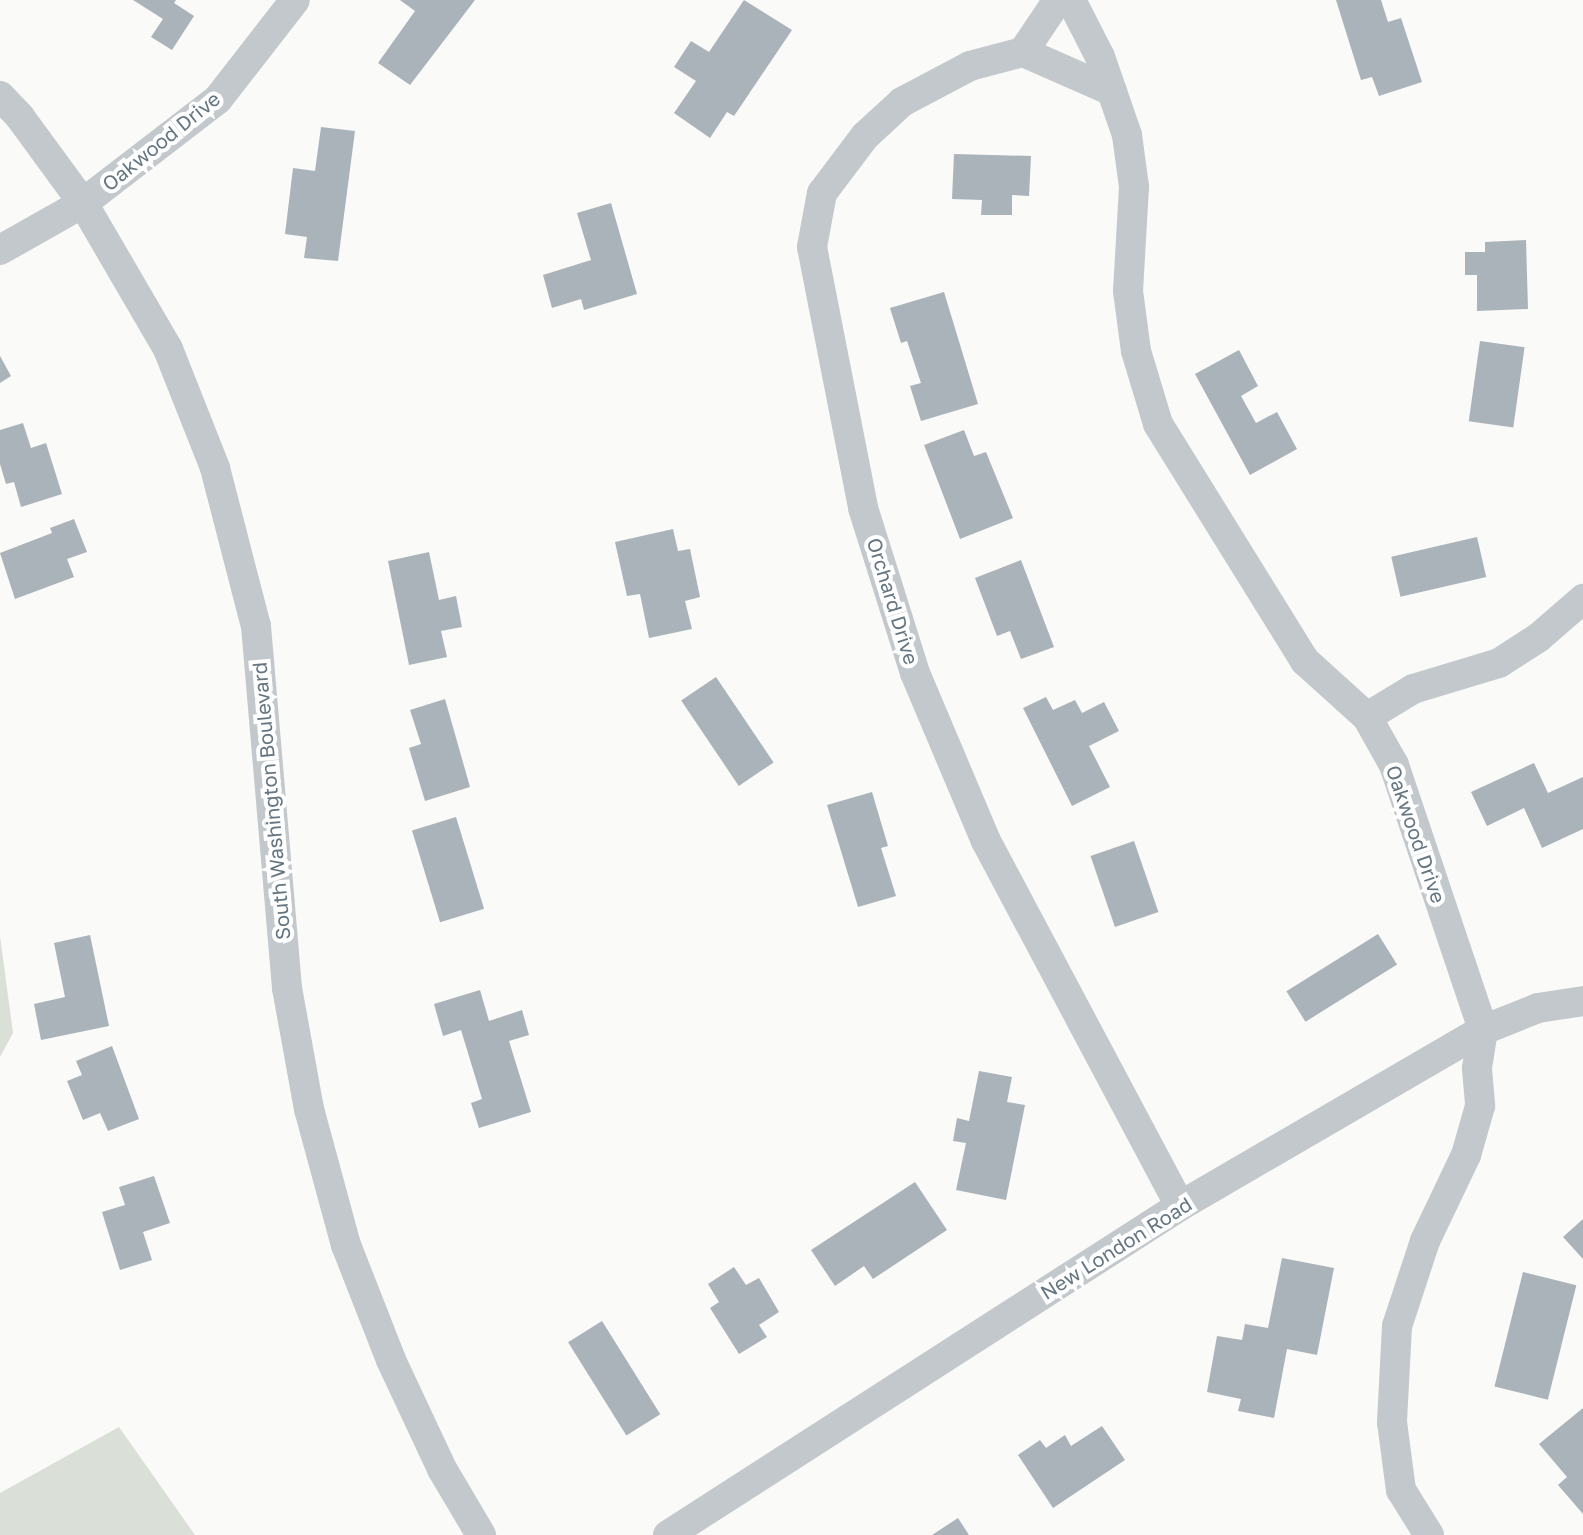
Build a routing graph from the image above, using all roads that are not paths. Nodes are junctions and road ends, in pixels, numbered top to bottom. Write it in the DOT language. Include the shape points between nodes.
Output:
graph roads {
  1 [pos="295,0"];
  2 [pos="1058,0"];
  3 [pos="1071,0"];
  4 [pos="1023,52"];
  5 [pos="1112,91"];
  6 [pos="0,96"];
  7 [pos="83,203"];
  8 [pos="0,250"];
  9 [pos="1583,599"];
  10 [pos="1367,717"];
  11 [pos="1583,1001"];
  12 [pos="1483,1030"];
  13 [pos="1180,1206"];
  14 [pos="481,1535"];
  15 [pos="668,1535"];
  16 [pos="1429,1535"];
  1 -- 7 [label="street, Oakwood Drive" via="218,99"];
  2 -- 4 [label="street"];
  3 -- 5 [label="street, Oakwood Drive"];
  4 -- 5 [label="street"];
  4 -- 13 [label="street, Orchard Drive" via="970,66 902,102 865,136 822,193 812,247 863,508 915,673 986,841"];
  5 -- 10 [label="street, Oakwood Drive" via="1127,135 1134,187 1128,291 1136,351 1158,424 1305,661"];
  6 -- 7 [label="street, South Washington Boulevard"];
  7 -- 8 [label="street, Oakwood Drive"];
  7 -- 14 [label="street, South Washington Boulevard" via="168,349 215,468 256,626 287,988 309,1109 346,1245 391,1360 442,1469"];
  9 -- 10 [label="street" via="1499,663 1413,689"];
  10 -- 12 [label="street, Oakwood Drive" via="1394,765"];
  11 -- 12 [label="street, New London Road" via="1538,1008"];
  12 -- 13 [label="street, New London Road"];
  12 -- 16 [label="street, Oakwood Drive" via="1477,1069 1480,1106 1466,1155 1425,1241 1397,1326 1392,1422 1401,1490"];
  13 -- 15 [label="street, New London Road"];
}
